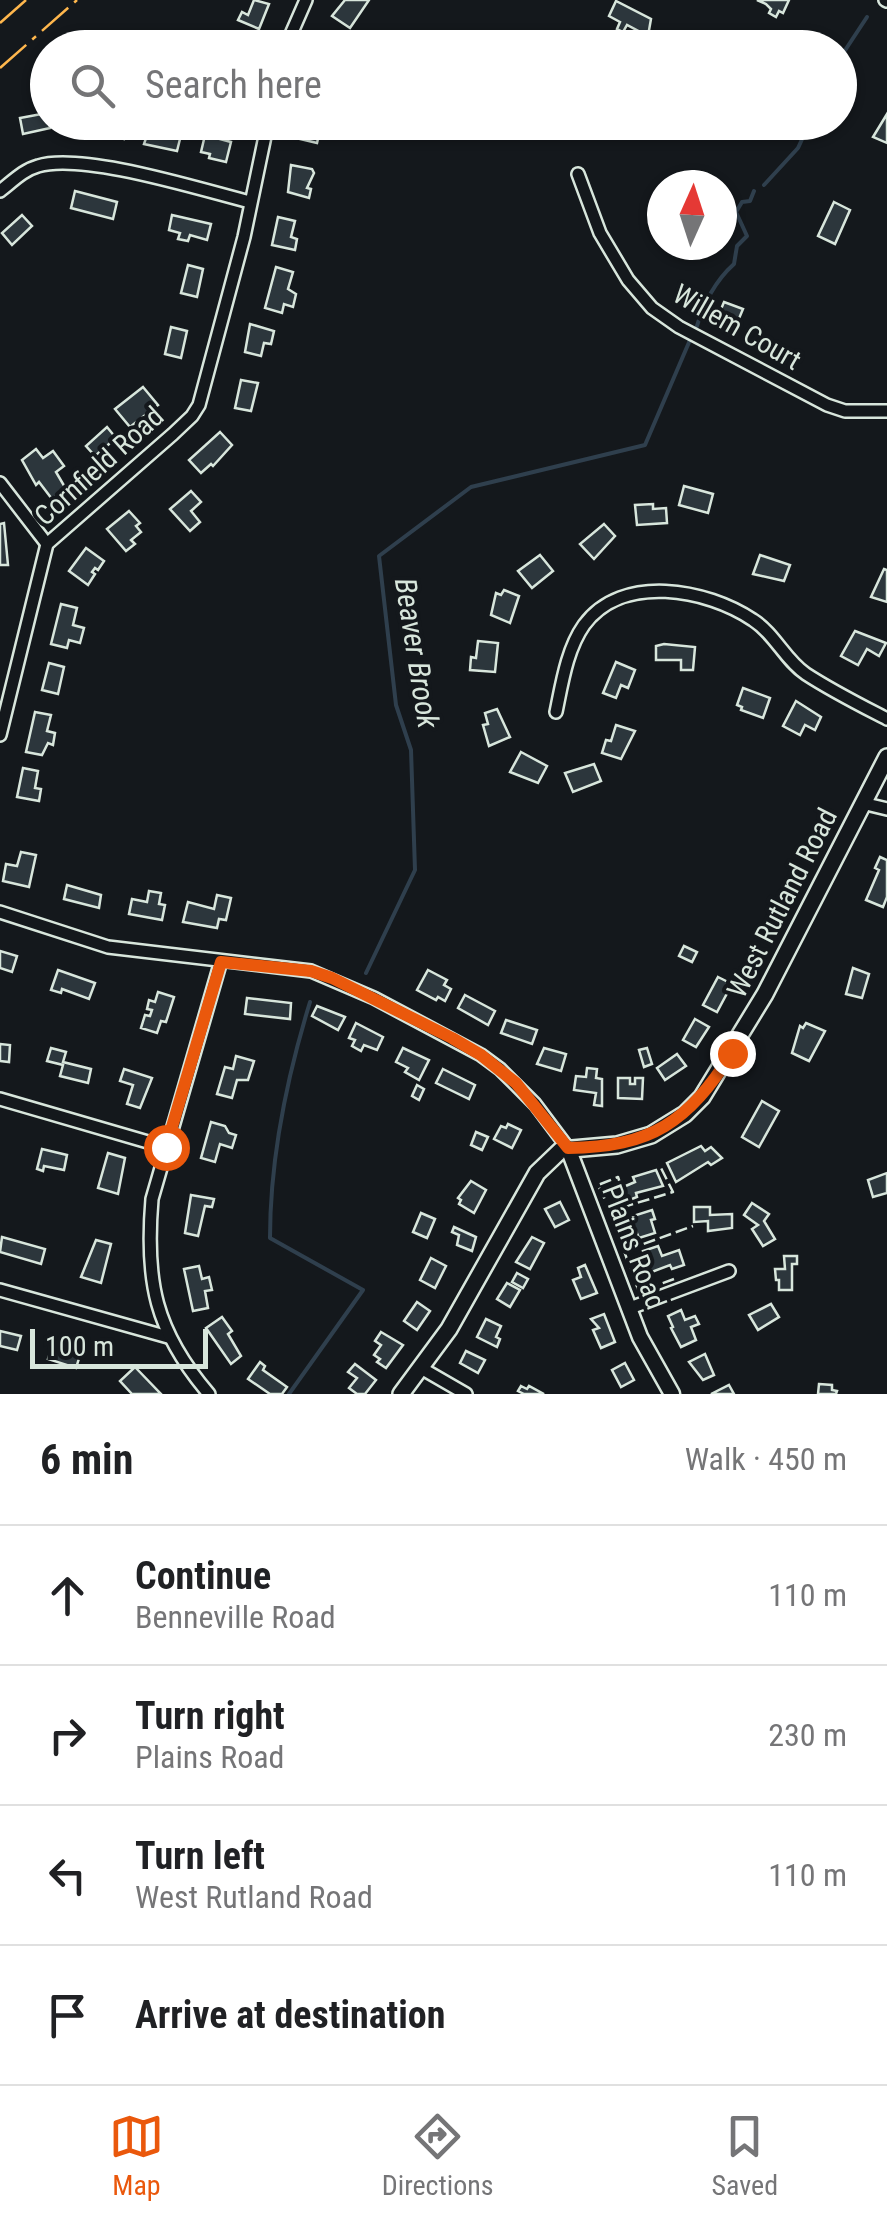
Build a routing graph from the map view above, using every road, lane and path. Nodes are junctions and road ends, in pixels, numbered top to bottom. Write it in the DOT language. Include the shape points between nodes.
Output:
graph roads {
  1 [pos="306,0"];
  2 [pos="293,30"];
  3 [pos="264,140"];
  4 [pos="578,174"];
  5 [pos="0,192"];
  6 [pos="250,202"];
  7 [pos="887,410"];
  8 [pos="0,483"];
  9 [pos="47,544"];
  10 [pos="556,712"];
  11 [pos="887,719"];
  12 [pos="0,735"];
  13 [pos="887,757"];
  14 [pos="862,803"];
  15 [pos="887,810"];
  16 [pos="0,912"];
  17 [pos="221,962"];
  18 [pos="0,1099"];
  19 [pos="166,1147"];
  20 [pos="568,1148"];
  21 [pos="729,1272"];
  22 [pos="0,1290"];
  23 [pos="630,1308"];
  24 [pos="168,1337"];
  25 [pos="422,1368"];
  26 [pos="209,1394"];
  27 [pos="401,1394"];
  28 [pos="466,1394"];
  29 [pos="672,1394"];
  1 -- 2 [label="street"];
  3 -- 6 [label="street, Cornfield Road"];
  4 -- 7 [label="street, Willem Court" via="600,233 652,308 827,405 845,412"];
  5 -- 6 [label="street" via="23,172 74,162"];
  6 -- 9 [label="street, Cornfield Road" via="192,416"];
  8 -- 9 [label="street"];
  9 -- 12 [label="street, Cornfield Road"];
  10 -- 11 [label="street" via="574,644 593,615 625,596 666,592 704,597 747,616 798,668"];
  13 -- 14 [label="main road, West Rutland Road"];
  14 -- 15 [label="street"];
  14 -- 20 [label="main road, West Rutland Road" via="732,1053 702,1097 651,1135"];
  16 -- 17 [label="street, Plains Road" via="108,947"];
  17 -- 19 [label="street"];
  17 -- 20 [label="street, Plains Road" via="311,971 452,1038 516,1083"];
  18 -- 19 [label="street"];
  19 -- 24 [label="street" via="149,1237 152,1288"];
  20 -- 23 [label="street, Plains Road"];
  20 -- 25 [label="main road" via="537,1174"];
  21 -- 23 [label="street"];
  22 -- 24 [label="street"];
  23 -- 29 [label="street, Plains Road"];
  24 -- 26 [label="street"];
  25 -- 27 [label="main road"];
  25 -- 28 [label="street"];
}
